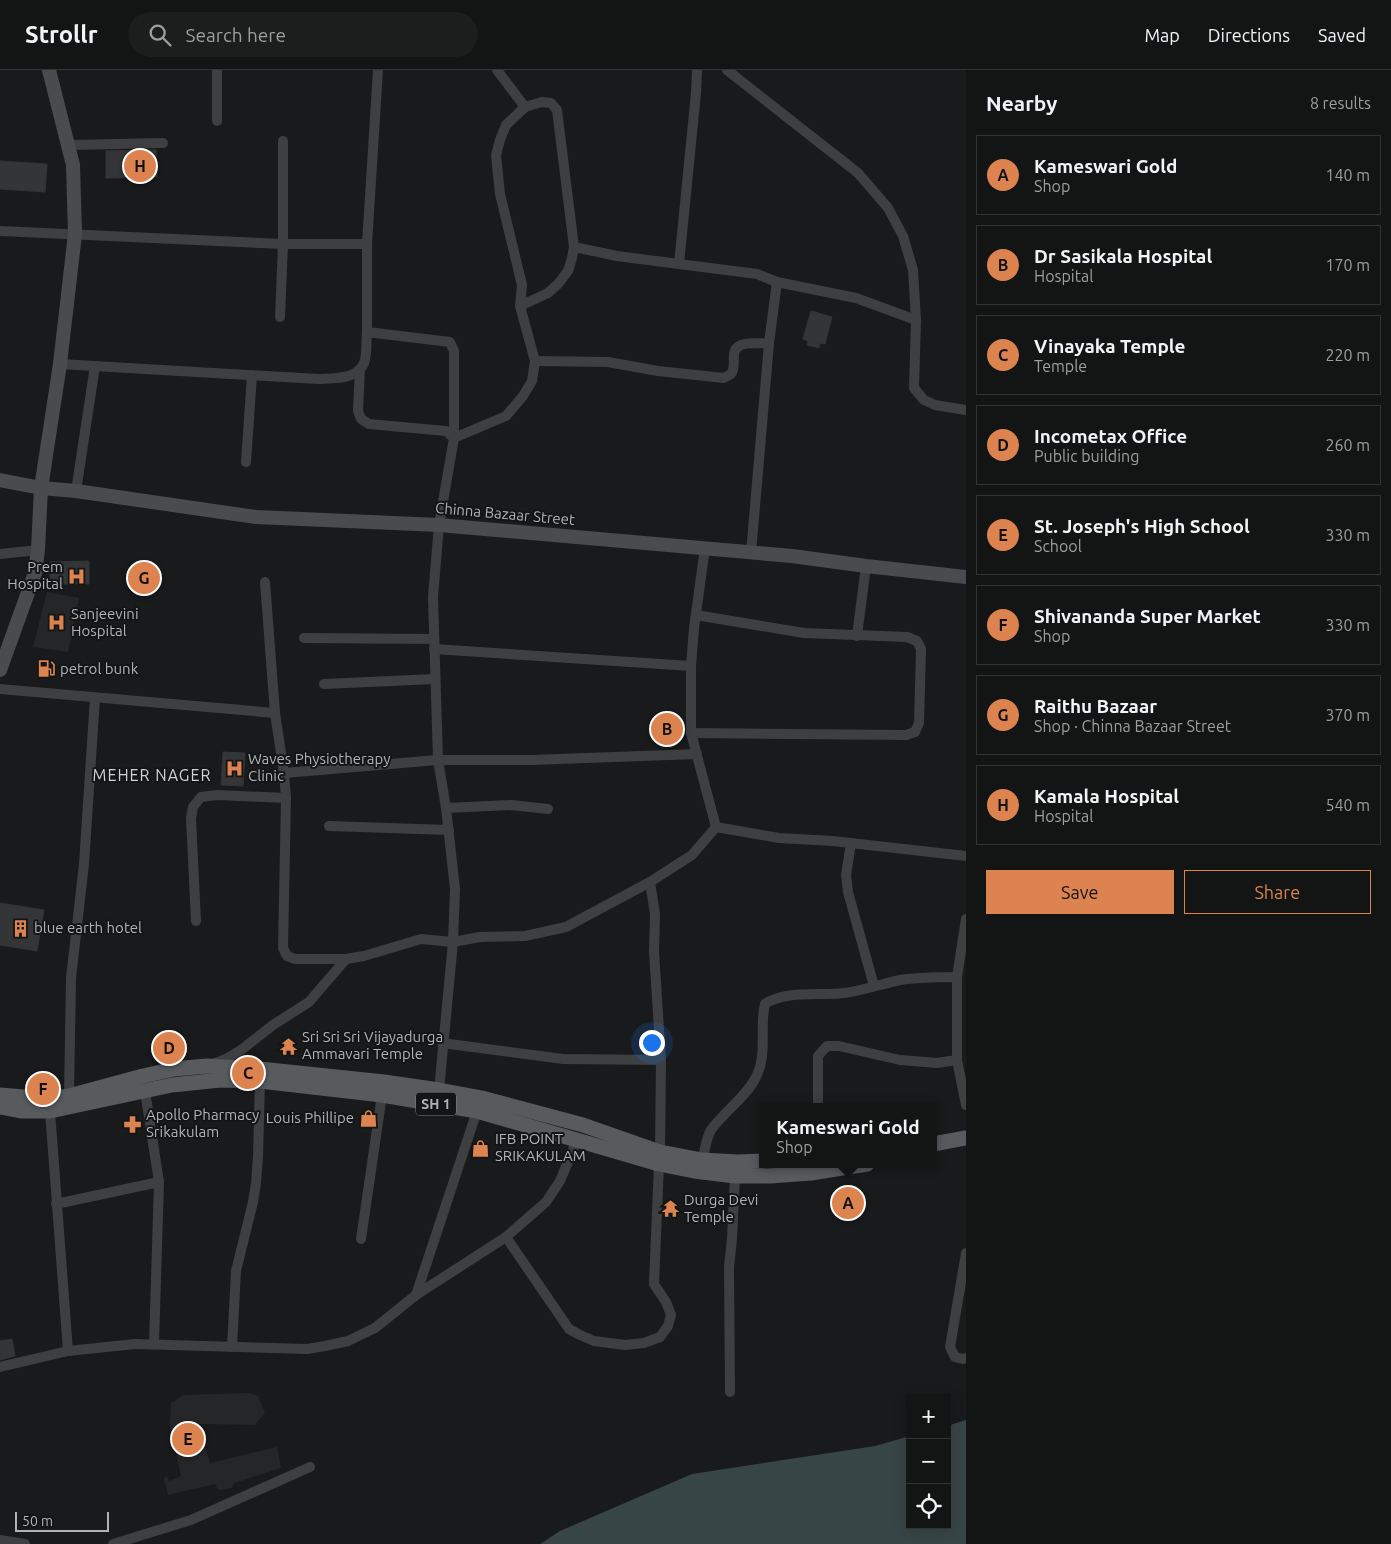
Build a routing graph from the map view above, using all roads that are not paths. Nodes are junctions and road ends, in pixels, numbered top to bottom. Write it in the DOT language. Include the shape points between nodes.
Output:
graph roads {
  1 [pos="49,70"];
  2 [pos="217,70"];
  3 [pos="378,70"];
  4 [pos="497,70"];
  5 [pos="697,70"];
  6 [pos="727,70"];
  7 [pos="525,107"];
  8 [pos="217,121"];
  9 [pos="283,141"];
  10 [pos="163,143"];
  11 [pos="69,145"];
  12 [pos="0,231"];
  13 [pos="75,234"];
  14 [pos="282,244"];
  15 [pos="367,244"];
  16 [pos="574,247"];
  17 [pos="679,264"];
  18 [pos="777,282"];
  19 [pos="520,306"];
  20 [pos="280,316"];
  21 [pos="916,320"];
  22 [pos="367,332"];
  23 [pos="769,343"];
  24 [pos="535,361"];
  25 [pos="60,364"];
  26 [pos="95,366"];
  27 [pos="360,369"];
  28 [pos="252,375"];
  29 [pos="966,410"];
  30 [pos="454,438"];
  31 [pos="246,462"];
  32 [pos="0,480"];
  33 [pos="40,488"];
  34 [pos="76,491"];
  35 [pos="439,525"];
  36 [pos="706,548"];
  37 [pos="38,550"];
  38 [pos="751,553"];
  39 [pos="0,554"];
  40 [pos="866,566"];
  41 [pos="966,576"];
  42 [pos="265,582"];
  43 [pos="696,615"];
  44 [pos="857,636"];
  45 [pos="304,638"];
  46 [pos="434,644"];
  47 [pos="691,666"];
  48 [pos="0,670"];
  49 [pos="435,679"];
  50 [pos="324,684"];
  51 [pos="0,689"];
  52 [pos="95,698"];
  53 [pos="275,713"];
  54 [pos="691,733"];
  55 [pos="697,754"];
  56 [pos="438,760"];
  57 [pos="284,773"];
  58 [pos="286,798"];
  59 [pos="446,808"];
  60 [pos="548,809"];
  61 [pos="329,826"];
  62 [pos="716,827"];
  63 [pos="449,830"];
  64 [pos="851,843"];
  65 [pos="966,856"];
  66 [pos="650,882"];
  67 [pos="966,919"];
  68 [pos="196,920"];
  69 [pos="453,942"];
  70 [pos="346,959"];
  71 [pos="957,977"];
  72 [pos="874,986"];
  73 [pos="442,1043"];
  74 [pos="661,1060"];
  75 [pos="957,1060"];
  76 [pos="207,1066"];
  77 [pos="260,1081"];
  78 [pos="203,1082"];
  79 [pos="439,1090"];
  80 [pos="145,1091"];
  81 [pos="0,1095"];
  82 [pos="382,1095"];
  83 [pos="69,1096"];
  84 [pos="818,1103"];
  85 [pos="966,1104"];
  86 [pos="0,1107"];
  87 [pos="50,1111"];
  88 [pos="477,1111"];
  89 [pos="966,1138"];
  90 [pos="577,1140"];
  91 [pos="937,1143"];
  92 [pos="966,1147"];
  93 [pos="937,1152"];
  94 [pos="660,1158"];
  95 [pos="702,1160"];
  96 [pos="759,1161"];
  97 [pos="841,1168"];
  98 [pos="735,1176"];
  99 [pos="159,1182"];
  100 [pos="56,1204"];
  101 [pos="506,1237"];
  102 [pos="361,1240"];
  103 [pos="966,1253"];
  104 [pos="416,1295"];
  105 [pos="154,1344"];
  106 [pos="232,1347"];
  107 [pos="68,1351"];
  108 [pos="966,1358"];
  109 [pos="0,1367"];
  110 [pos="730,1392"];
  111 [pos="310,1468"];
  112 [pos="0,1540"];
  113 [pos="25,1544"];
  114 [pos="113,1544"];
  1 -- 11 [label="street"];
  2 -- 8 [label="street"];
  3 -- 15 [label="street"];
  4 -- 7 [label="street"];
  5 -- 17 [label="street"];
  6 -- 21 [label="street" via="858,172 888,208 903,236 913,270"];
  7 -- 16 [label="street" via="542,102 551,103 557,110"];
  7 -- 19 [label="street" via="506,126 496,155 500,194 522,285"];
  9 -- 14 [label="street"];
  10 -- 11 [label="street"];
  11 -- 13 [label="street" via="73,165"];
  12 -- 13 [label="street"];
  13 -- 14 [label="street"];
  13 -- 25 [label="street"];
  14 -- 15 [label="street"];
  14 -- 20 [label="street"];
  15 -- 22 [label="street"];
  16 -- 17 [label="street"];
  16 -- 19 [label="street" via="568,271 558,284 548,293"];
  17 -- 18 [label="street" via="757,274"];
  18 -- 21 [label="street" via="856,298"];
  18 -- 23 [label="street"];
  19 -- 24 [label="street"];
  21 -- 29 [label="street" via="914,388 924,400 935,405"];
  22 -- 27 [label="street" via="365,360"];
  22 -- 30 [label="street" via="450,342 454,351"];
  23 -- 24 [label="street" via="736,347 733,369 724,378 608,362"];
  23 -- 38 [label="street"];
  24 -- 30 [label="street" via="532,381 506,416"];
  25 -- 26 [label="street"];
  25 -- 33 [label="street"];
  26 -- 28 [label="street"];
  26 -- 34 [label="street"];
  27 -- 28 [label="street" via="351,376 318,379"];
  27 -- 30 [label="street" via="358,411 361,419 369,424 446,430"];
  28 -- 31 [label="street"];
  30 -- 35 [label="street"];
  32 -- 33 [label="street, Chinna Bazaar Street"];
  33 -- 34 [label="street, Chinna Bazaar Street"];
  33 -- 37 [label="street"];
  34 -- 35 [label="street, Chinna Bazaar Street" via="256,517"];
  35 -- 36 [label="street, Chinna Bazaar Street"];
  35 -- 46 [label="street" via="433,597"];
  36 -- 38 [label="street, Chinna Bazaar Street"];
  36 -- 43 [label="street"];
  37 -- 39 [label="street"];
  37 -- 48 [label="street" via="35,573"];
  38 -- 40 [label="street, Chinna Bazaar Street"];
  40 -- 41 [label="street, Chinna Bazaar Street"];
  40 -- 44 [label="street"];
  42 -- 53 [label="street"];
  43 -- 44 [label="street" via="804,633"];
  43 -- 47 [label="street"];
  44 -- 54 [label="street" via="907,637 917,641 921,649 919,723 915,732 906,735"];
  45 -- 46 [label="street"];
  46 -- 47 [label="street"];
  46 -- 49 [label="street"];
  47 -- 54 [label="street"];
  49 -- 50 [label="street"];
  49 -- 56 [label="street"];
  51 -- 52 [label="street"];
  52 -- 53 [label="street"];
  52 -- 83 [label="street" via="84,864 71,978"];
  53 -- 57 [label="street"];
  54 -- 55 [label="street"];
  55 -- 56 [label="street"];
  55 -- 62 [label="street"];
  56 -- 57 [label="street"];
  56 -- 59 [label="street"];
  57 -- 58 [label="street"];
  58 -- 68 [label="street" via="217,795 201,797 193,807"];
  58 -- 70 [label="street" via="283,948 287,956 295,959"];
  59 -- 60 [label="street" via="511,805"];
  59 -- 63 [label="street"];
  61 -- 63 [label="street"];
  62 -- 64 [label="street" via="779,838"];
  62 -- 66 [label="street" via="692,855"];
  63 -- 69 [label="street" via="455,889"];
  64 -- 65 [label="street"];
  64 -- 72 [label="street" via="846,875 848,892"];
  66 -- 69 [label="street" via="566,927 525,936 480,937"];
  66 -- 74 [label="street" via="655,914 654,952"];
  67 -- 71 [label="street"];
  69 -- 70 [label="street" via="421,939"];
  69 -- 73 [label="street"];
  70 -- 76 [label="street" via="309,1002 241,1050"];
  71 -- 72 [label="street" via="902,980"];
  71 -- 75 [label="street"];
  72 -- 95 [label="street" via="845,993 772,999 765,1004 757,1076 710,1132"];
  73 -- 74 [label="street" via="564,1058"];
  73 -- 79 [label="street"];
  74 -- 94 [label="street"];
  75 -- 84 [label="street" via="937,1063 900,1060 827,1046 818,1056"];
  75 -- 85 [label="street"];
  76 -- 78 [label="street"];
  76 -- 79 [label="main road, SH 1"];
  76 -- 83 [label="main road, SH 1" via="151,1074"];
  77 -- 78 [label="main road, SH 1"];
  77 -- 82 [label="main road, SH 1"];
  77 -- 106 [label="street" via="256,1183 236,1271"];
  78 -- 80 [label="main road, SH 1"];
  79 -- 94 [label="main road, SH 1" via="583,1125"];
  80 -- 87 [label="main road, SH 1"];
  80 -- 99 [label="street"];
  81 -- 83 [label="main road, SH 1" via="49,1099"];
  82 -- 88 [label="main road, SH 1"];
  82 -- 102 [label="street"];
  86 -- 87 [label="main road, SH 1"];
  87 -- 100 [label="street"];
  88 -- 90 [label="main road, SH 1"];
  88 -- 104 [label="street"];
  89 -- 91 [label="main road"];
  90 -- 94 [label="main road, SH 1"];
  90 -- 101 [label="street" via="560,1181 546,1202"];
  92 -- 93 [label="main road"];
  94 -- 95 [label="main road, SH 1"];
  94 -- 98 [label="main road, SH 1" via="694,1172"];
  94 -- 101 [label="street" via="654,1284 671,1315 660,1337 625,1345 594,1340 569,1329"];
  95 -- 96 [label="main road, SH 1"];
  97 -- 98 [label="main road, SH 1" via="803,1174"];
  98 -- 110 [label="street" via="729,1267"];
  99 -- 100 [label="street"];
  99 -- 105 [label="street"];
  100 -- 107 [label="street"];
  101 -- 104 [label="street"];
  103 -- 108 [label="street" via="950,1347 955,1357"];
  104 -- 106 [label="street" via="375,1328 348,1341 307,1349"];
  105 -- 106 [label="street"];
  105 -- 107 [label="street"];
  107 -- 109 [label="street"];
  111 -- 114 [label="street" via="191,1520"];
  112 -- 113 [label="street"];
}
